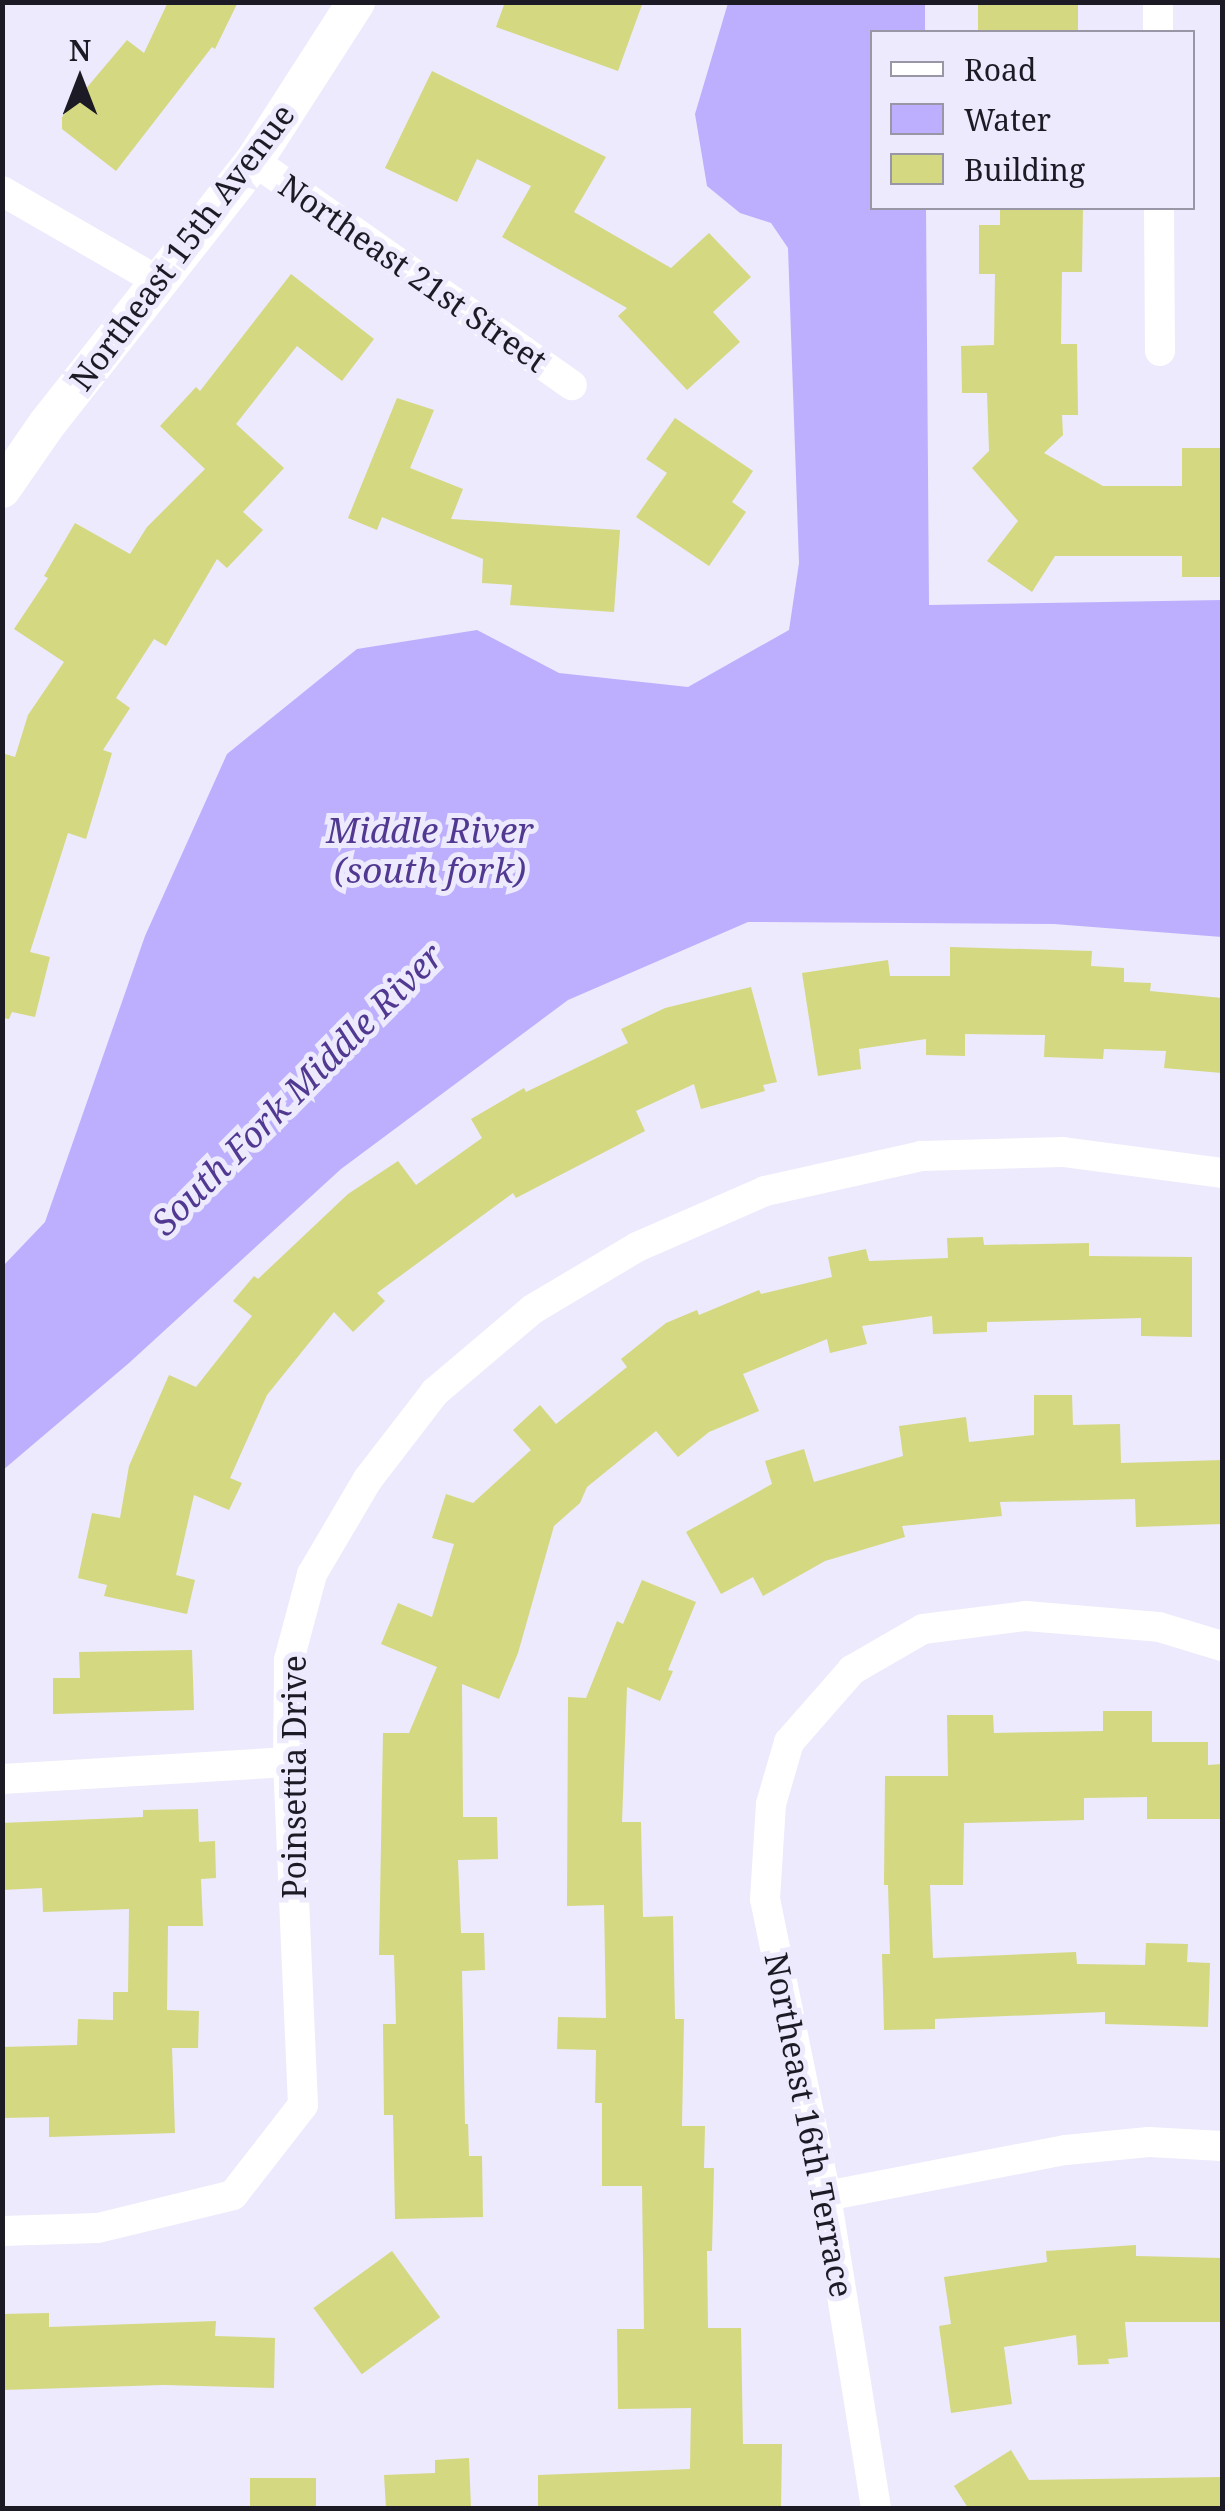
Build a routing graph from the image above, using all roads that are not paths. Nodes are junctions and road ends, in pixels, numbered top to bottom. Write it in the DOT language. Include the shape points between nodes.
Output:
graph roads {
  1 [pos="356,2"];
  2 [pos="1158,2"];
  3 [pos="1158,30"];
  4 [pos="254,161"];
  5 [pos="2,191"];
  6 [pos="1160,210"];
  7 [pos="158,281"];
  8 [pos="1160,351"];
  9 [pos="572,384"];
  10 [pos="2,488"];
  11 [pos="1222,1173"];
  12 [pos="1222,1646"];
  13 [pos="288,1762"];
  14 [pos="2,1779"];
  15 [pos="1222,2146"];
  16 [pos="826,2196"];
  17 [pos="2,2231"];
  18 [pos="876,2508"];
  1 -- 4 [label="street, Northeast 15th Avenue"];
  2 -- 3 [label="street"];
  4 -- 7 [label="street, Northeast 15th Avenue"];
  4 -- 9 [label="street, Northeast 21st Street"];
  5 -- 7 [label="street"];
  6 -- 8 [label="street"];
  7 -- 10 [label="street, Northeast 15th Avenue"];
  11 -- 13 [label="street, Poinsettia Drive" via="1064,1152 921,1156 764,1192 637,1246 533,1309 435,1392 368,1479 312,1574 289,1660"];
  12 -- 16 [label="street, Northeast 16th Terrace" via="1159,1628 1026,1616 924,1629 852,1670 788,1742 771,1804 764,1899"];
  13 -- 14 [label="street"];
  13 -- 17 [label="street, Poinsettia Drive" via="303,2105 234,2195 98,2228"];
  15 -- 16 [label="street" via="1149,2142 1066,2150"];
  16 -- 18 [label="street, Northeast 16th Terrace"];
}
